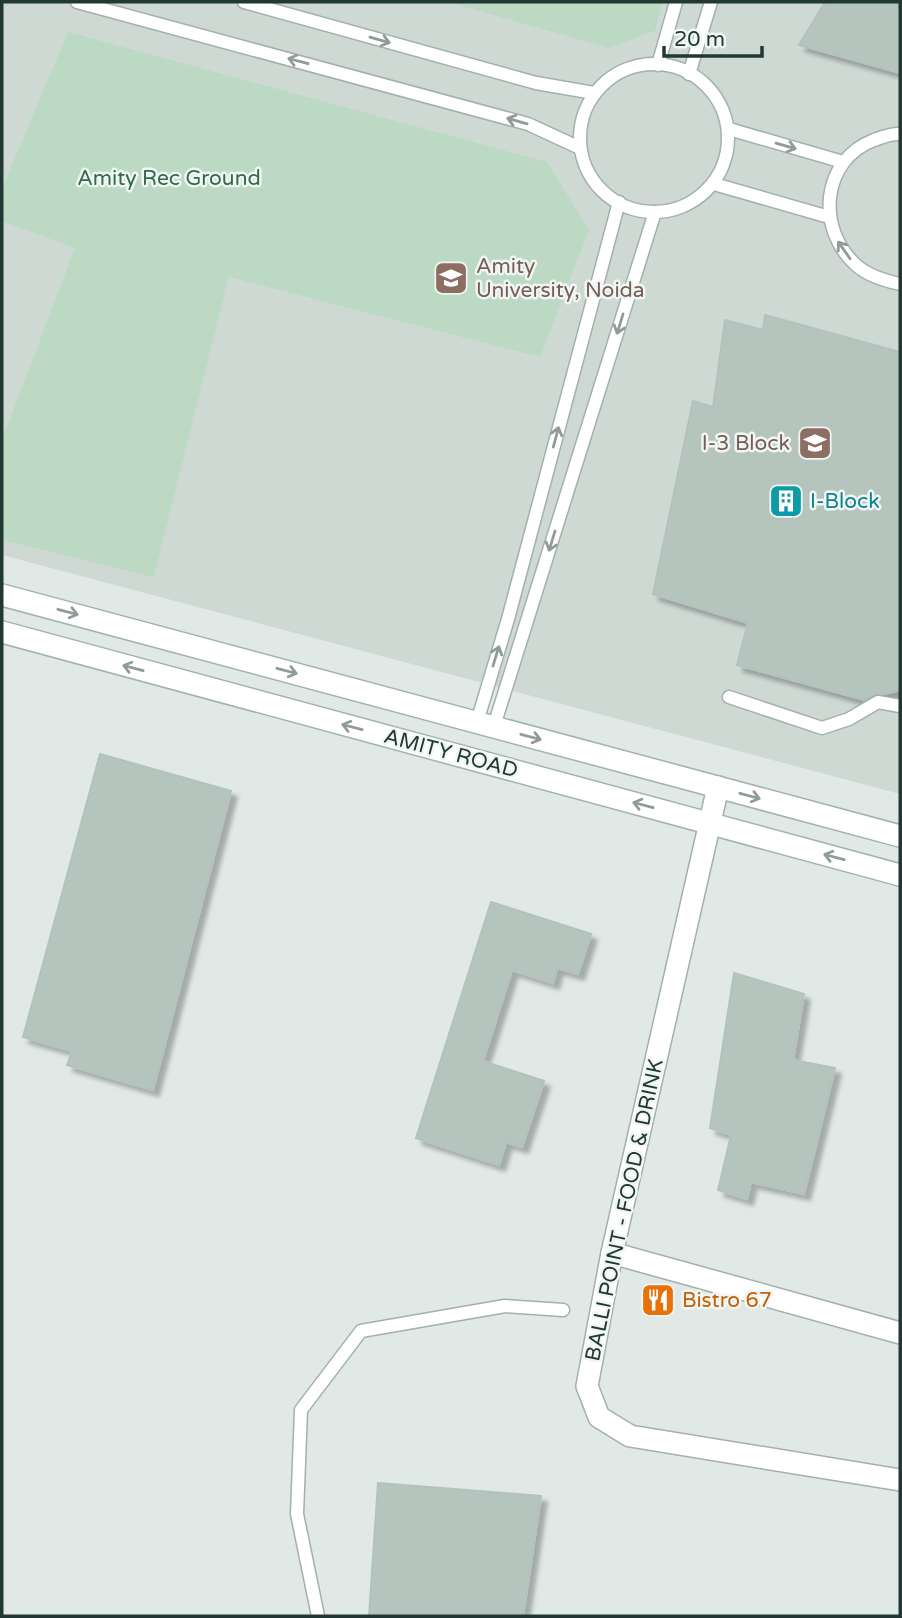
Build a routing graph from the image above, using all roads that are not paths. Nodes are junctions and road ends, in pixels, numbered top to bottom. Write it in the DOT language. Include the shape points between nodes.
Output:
graph roads {
  1 [pos="78,2"];
  2 [pos="244,2"];
  3 [pos="676,2"];
  4 [pos="711,2"];
  5 [pos="658,65"];
  6 [pos="689,74"];
  7 [pos="594,93"];
  8 [pos="729,129"];
  9 [pos="900,134"];
  10 [pos="580,148"];
  11 [pos="843,162"];
  12 [pos="714,184"];
  13 [pos="619,202"];
  14 [pos="655,212"];
  15 [pos="828,217"];
  16 [pos="900,284"];
  17 [pos="2,594"];
  18 [pos="2,632"];
  19 [pos="729,697"];
  20 [pos="900,706"];
  21 [pos="485,724"];
  22 [pos="718,787"];
  23 [pos="709,823"];
  24 [pos="900,836"];
  25 [pos="900,875"];
  26 [pos="612,1253"];
  27 [pos="562,1310"];
  28 [pos="900,1333"];
  29 [pos="900,1480"];
  30 [pos="318,1616"];
  10 -- 1 [label="lane, one-way" via="528,124"];
  2 -- 7 [label="lane, one-way" via="536,83"];
  3 -- 5 [label="lane"];
  4 -- 6 [label="lane"];
  5 -- 6 [label="lane" via="672,65"];
  5 -- 7 [label="lane" via="644,64 615,74"];
  6 -- 8 [label="lane" via="718,99"];
  7 -- 10 [label="lane" via="581,120"];
  8 -- 11 [label="lane, one-way"];
  8 -- 12 [label="lane" via="727,156"];
  9 -- 11 [label="lane" via="864,144"];
  10 -- 13 [label="lane" via="590,177 608,198"];
  11 -- 15 [label="lane" via="830,190"];
  12 -- 14 [label="lane" via="694,203"];
  12 -- 15 [label="lane"];
  13 -- 14 [label="lane" via="637,211"];
  21 -- 13 [label="lane, one-way" via="511,606"];
  14 -- 21 [label="lane, one-way"];
  16 -- 15 [label="lane, one-way" via="857,267 839,247"];
  17 -- 21 [label="street, AMITY ROAD, one-way"];
  23 -- 18 [label="street, AMITY ROAD, one-way"];
  19 -- 20 [label="lane" via="822,728 878,702"];
  21 -- 22 [label="street, AMITY ROAD, one-way"];
  22 -- 23 [label="street, BALLI POINT - FOOD & DRINK"];
  22 -- 24 [label="street, AMITY ROAD, one-way"];
  25 -- 23 [label="street, AMITY ROAD, one-way"];
  23 -- 26 [label="street, BALLI POINT - FOOD & DRINK"];
  26 -- 28 [label="street"];
  26 -- 29 [label="street, BALLI POINT - FOOD & DRINK" via="587,1386 599,1417 630,1436"];
  27 -- 30 [label="lane" via="505,1306 361,1331 301,1410 297,1514"];
}
